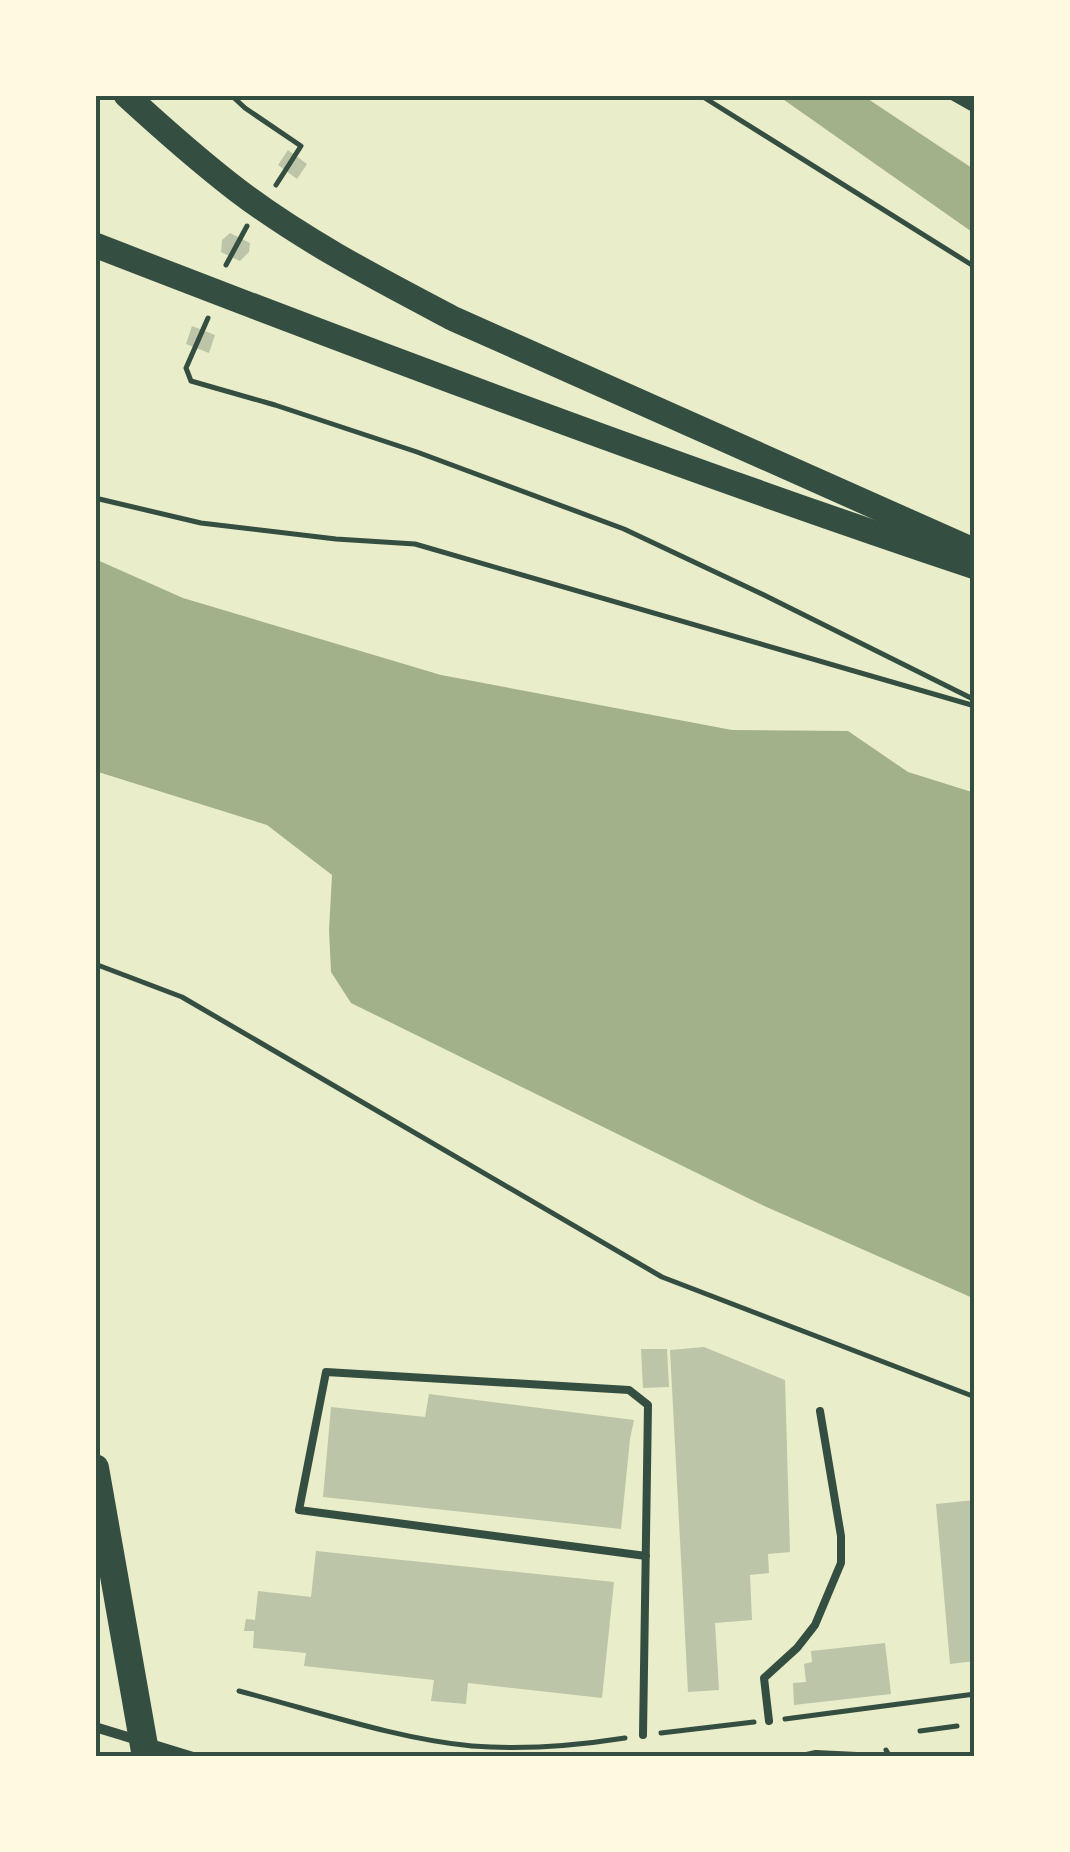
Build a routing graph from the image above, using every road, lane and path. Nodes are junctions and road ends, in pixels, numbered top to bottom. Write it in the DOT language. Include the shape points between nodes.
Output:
graph roads {
  1 [pos="126,95"];
  2 [pos="231,95"];
  3 [pos="700,95"];
  4 [pos="952,95"];
  5 [pos="975,108"];
  6 [pos="286,170"];
  7 [pos="239,237"];
  8 [pos="95,246"];
  9 [pos="229,256"];
  10 [pos="975,267"];
  11 [pos="204,331"];
  12 [pos="95,498"];
  13 [pos="975,551"];
  14 [pos="975,567"];
  15 [pos="975,703"];
  16 [pos="95,964"];
  17 [pos="975,1397"];
  18 [pos="820,1412"];
  19 [pos="95,1468"];
  20 [pos="646,1556"];
  21 [pos="240,1690"];
  22 [pos="975,1694"];
  23 [pos="769,1721"];
  24 [pos="974,1722"];
  25 [pos="95,1727"];
  26 [pos="920,1731"];
  27 [pos="643,1736"];
  28 [pos="975,1741"];
  29 [pos="886,1750"];
  30 [pos="146,1757"];
  31 [pos="193,1757"];
  32 [pos="807,1757"];
  33 [pos="857,1757"];
  34 [pos="890,1757"];
  1 -- 13 [label="highway" via="239,191 372,276"];
  2 -- 6 [label="path" via="301,146"];
  3 -- 10 [label="path"];
  4 -- 5 [label="street"];
  7 -- 9 [label="path"];
  8 -- 14 [label="highway" via="804,510"];
  11 -- 15 [label="path" via="186,368 191,381 418,452 624,529"];
  12 -- 15 [label="path" via="201,523 415,544"];
  16 -- 17 [label="path" via="182,997 662,1277"];
  18 -- 23 [label="lane" via="841,1563 815,1625 764,1678"];
  19 -- 30 [label="highway"];
  20 -- 20 [label="lane" via="648,1405 629,1390 326,1372 299,1510"];
  20 -- 27 [label="lane"];
  21 -- 27 [label="path" via="471,1746 568,1747"];
  22 -- 23 [label="path"];
  23 -- 27 [label="path"];
  24 -- 26 [label="path"];
  24 -- 28 [label="street"];
  25 -- 31 [label="street"];
  29 -- 34 [label="path"];
  32 -- 33 [label="street"];
}
